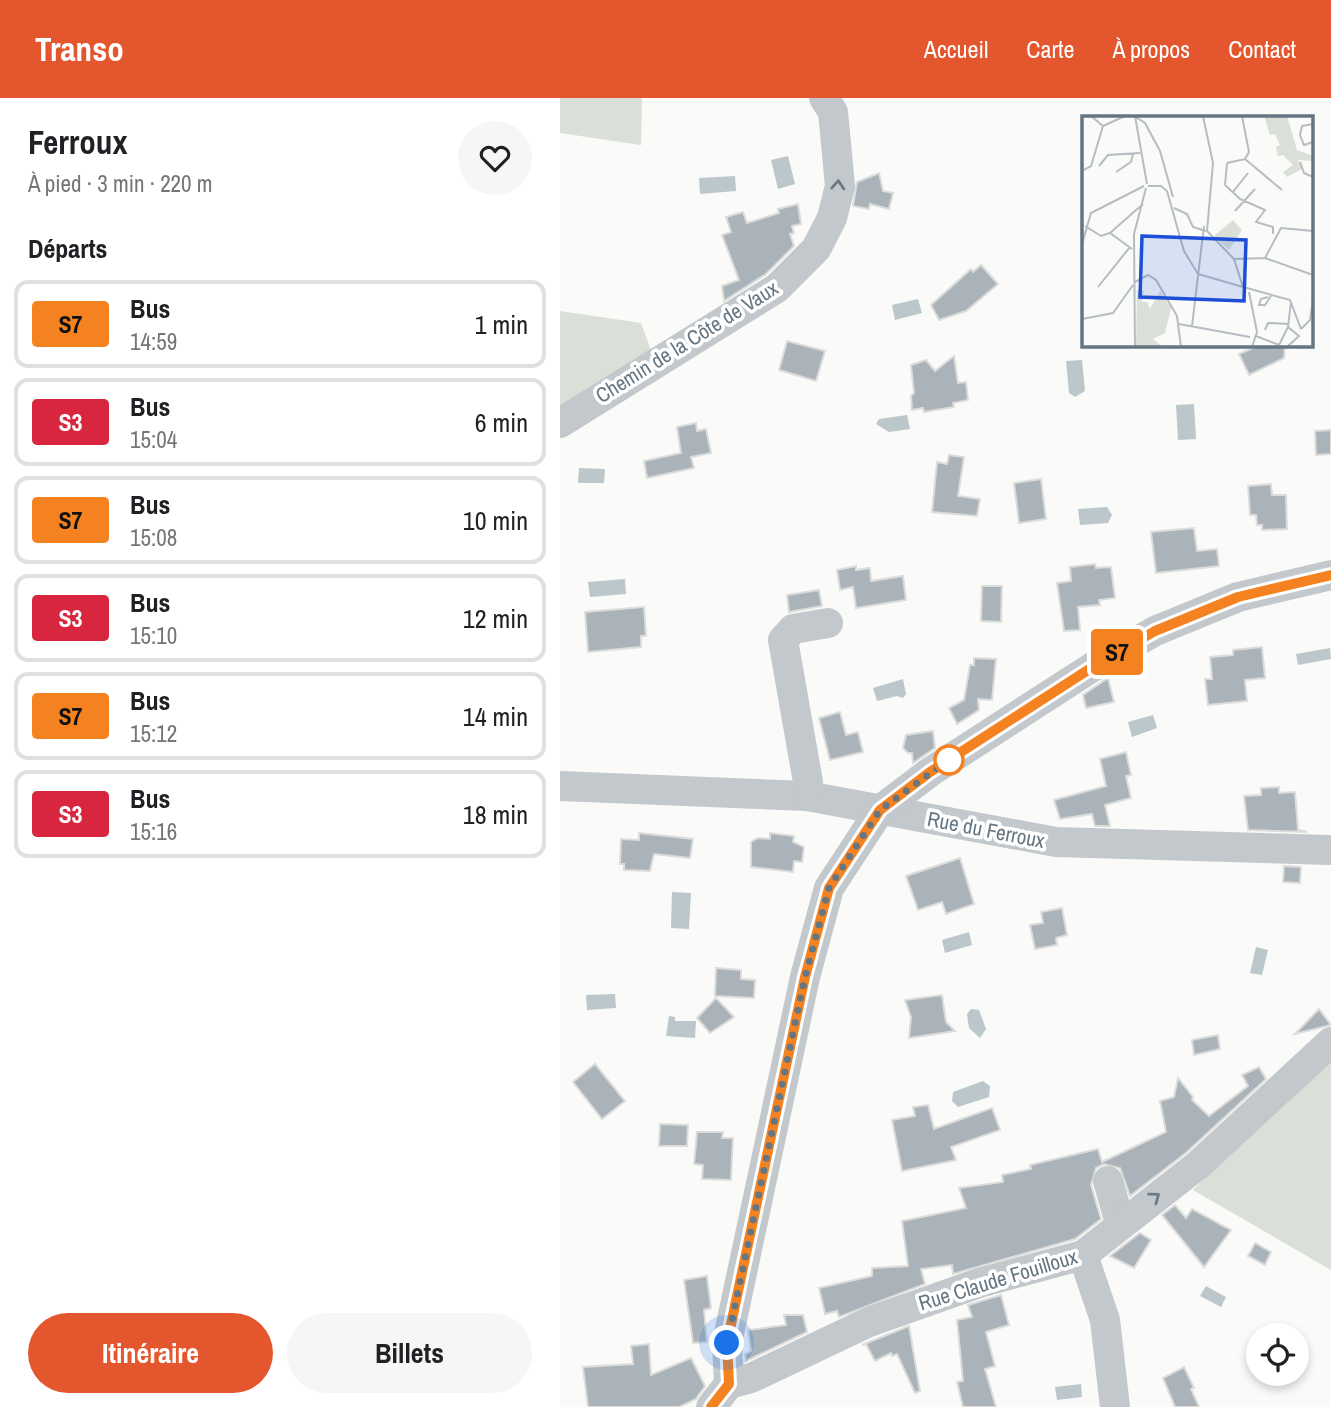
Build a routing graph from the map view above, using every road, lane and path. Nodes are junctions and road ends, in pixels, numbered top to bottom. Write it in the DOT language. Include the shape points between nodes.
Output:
graph roads {
  1 [pos="824,98"];
  2 [pos="560,423"];
  3 [pos="1331,575"];
  4 [pos="828,623"];
  5 [pos="560,786"];
  6 [pos="807,796"];
  7 [pos="880,810"];
  8 [pos="1331,850"];
  9 [pos="1331,1042"];
  10 [pos="1108,1181"];
  11 [pos="1123,1222"];
  12 [pos="1083,1255"];
  13 [pos="729,1384"];
  14 [pos="711,1407"];
  15 [pos="1115,1407"];
  2 -- 1 [label="street, Chemin de la Côte de Vaux, one-way" via="777,288 816,249 832,218 840,186 833,112"];
  3 -- 7 [label="street" via="1238,597 1155,631 930,772"];
  4 -- 6 [label="street" via="793,629 783,640"];
  5 -- 6 [label="street, Rue du Ferroux"];
  6 -- 7 [label="street, Rue du Ferroux"];
  7 -- 8 [label="street, Rue du Ferroux" via="1056,842"];
  7 -- 13 [label="street" via="829,888 805,977 727,1343"];
  11 -- 9 [label="street, Rue Claude Fouilloux, one-way" via="1198,1165"];
  10 -- 11 [label="street"];
  11 -- 12 [label="street, Rue Claude Fouilloux"];
  12 -- 13 [label="street, Rue Claude Fouilloux" via="979,1283 869,1322"];
  12 -- 15 [label="street" via="1105,1320"];
  13 -- 14 [label="street"];
}
